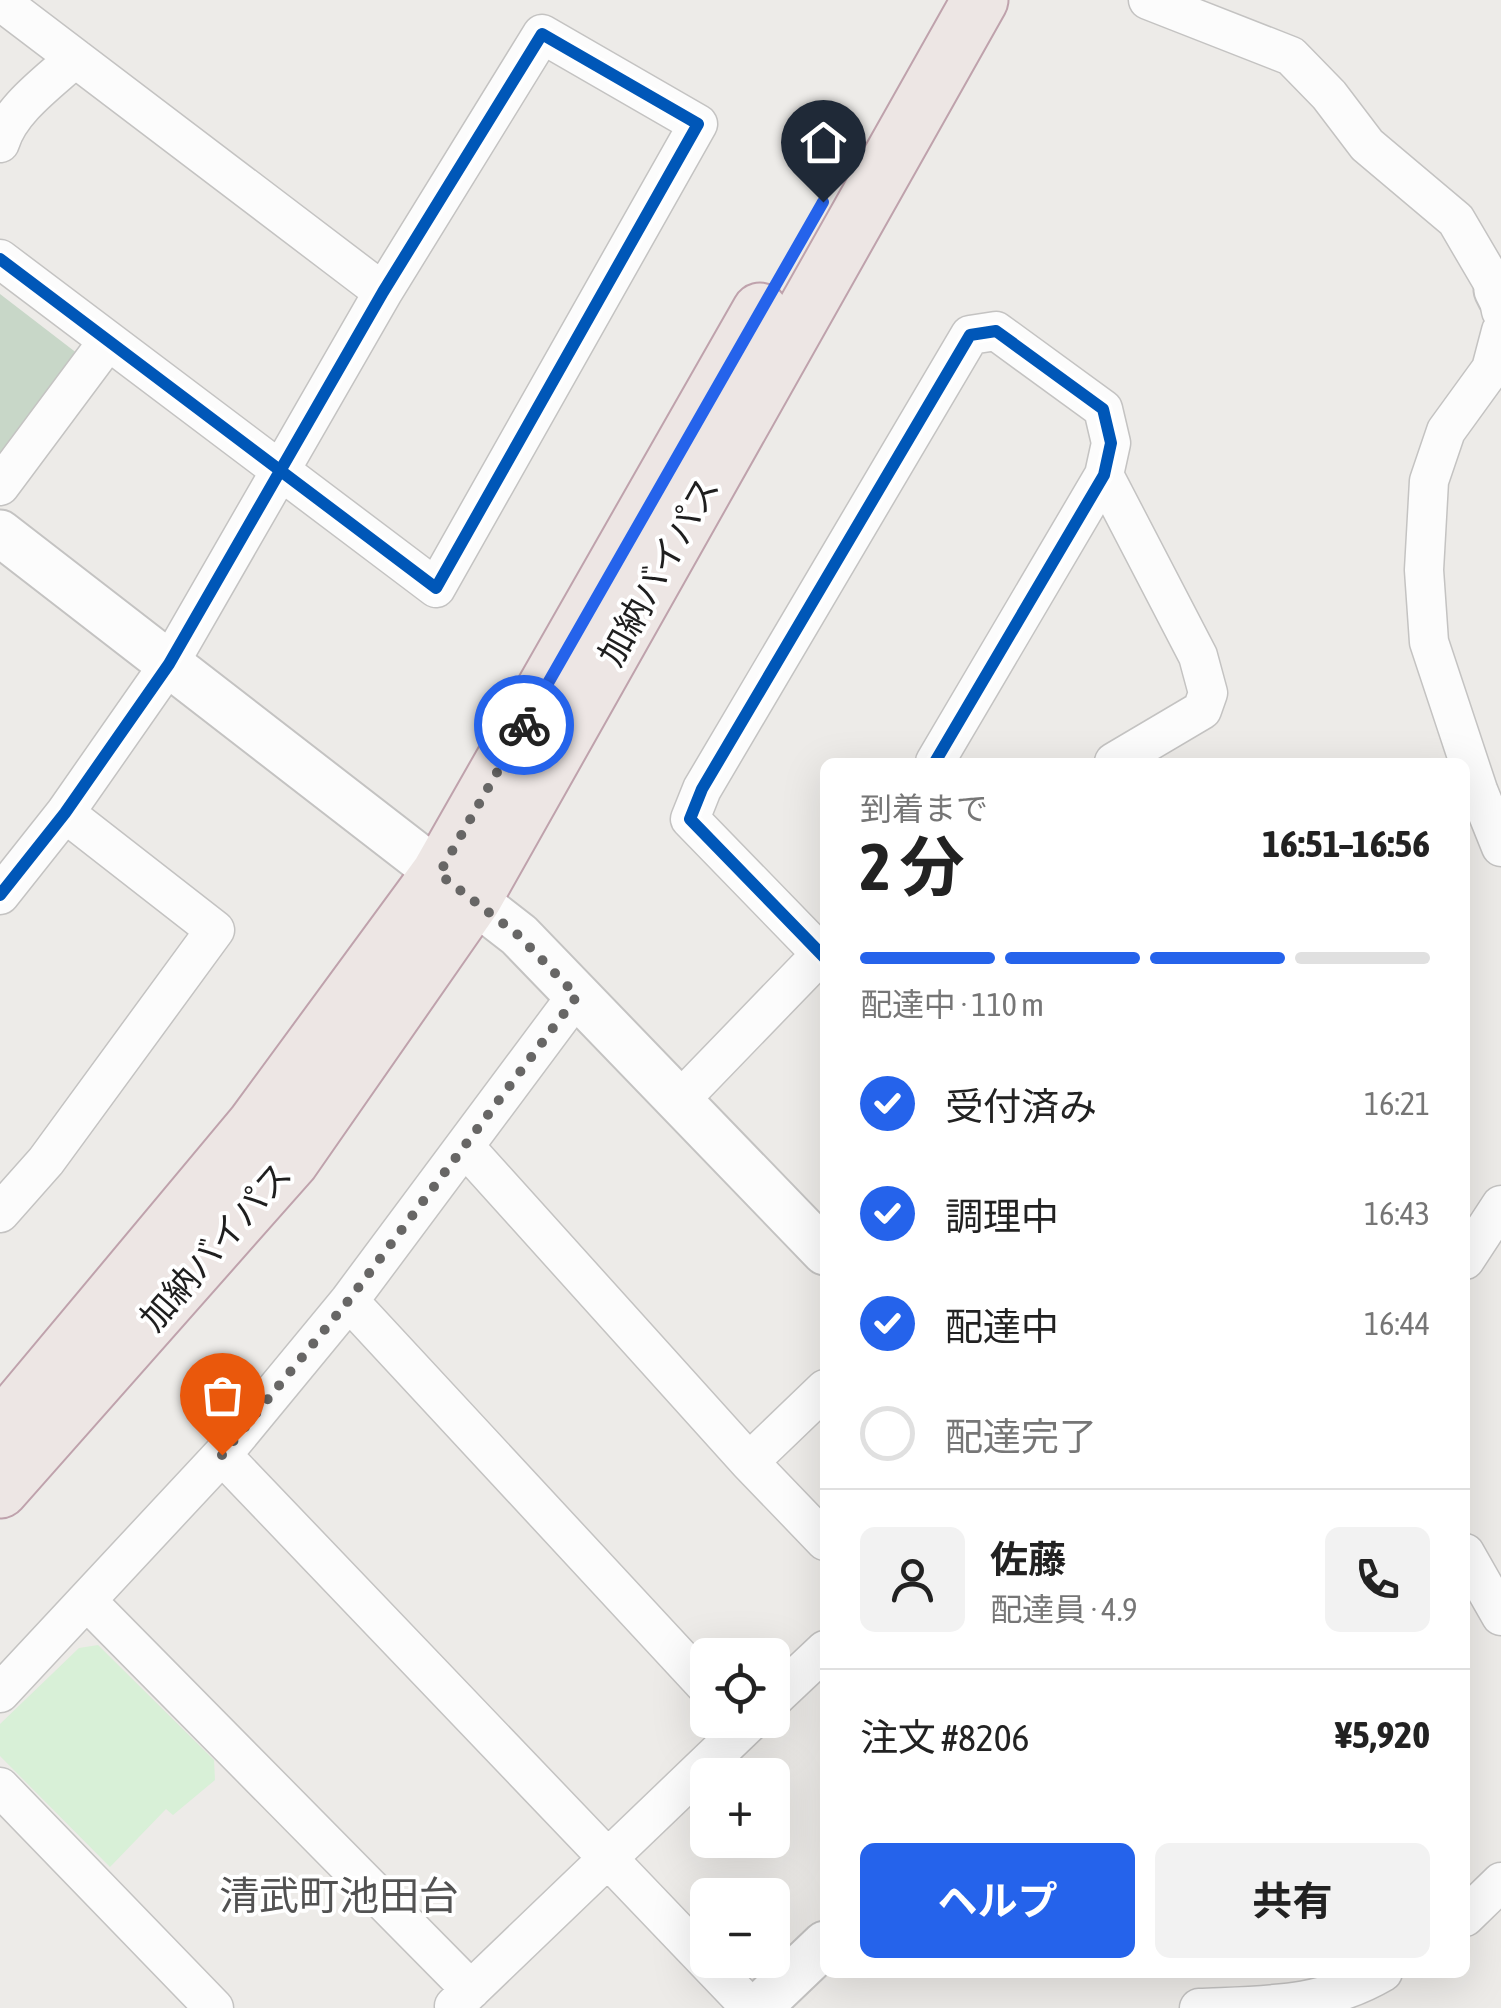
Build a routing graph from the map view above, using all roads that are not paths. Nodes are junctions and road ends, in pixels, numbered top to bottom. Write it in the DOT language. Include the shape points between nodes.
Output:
graph roads {
  1 [pos="938,0"];
  2 [pos="980,0"];
  3 [pos="1148,0"];
  4 [pos="0,2"];
  5 [pos="74,58"];
  6 [pos="0,143"];
  7 [pos="0,258"];
  8 [pos="383,292"];
  9 [pos="1500,304"];
  10 [pos="108,341"];
  11 [pos="281,474"];
  12 [pos="1104,475"];
  13 [pos="0,486"];
  14 [pos="0,533"];
  15 [pos="169,664"];
  16 [pos="937,758"];
  17 [pos="1121,758"];
  18 [pos="1467,758"];
  19 [pos="1470,766"];
  20 [pos="65,813"];
  21 [pos="1501,847"];
  22 [pos="456,886"];
  23 [pos="0,895"];
  24 [pos="820,950"];
  25 [pos="820,958"];
  26 [pos="577,996"];
  27 [pos="680,1100"];
  28 [pos="466,1147"];
  29 [pos="1501,1205"];
  30 [pos="0,1212"];
  31 [pos="820,1247"];
  32 [pos="1470,1252"];
  33 [pos="349,1300"];
  34 [pos="820,1394"];
  35 [pos="0,1430"];
  36 [pos="222,1455"];
  37 [pos="749,1462"];
  38 [pos="0,1490"];
  39 [pos="820,1536"];
  40 [pos="1470,1563"];
  41 [pos="88,1601"];
  42 [pos="1501,1616"];
  43 [pos="820,1655"];
  44 [pos="690,1669"];
  45 [pos="790,1683"];
  46 [pos="0,1693"];
  47 [pos="729,1738"];
  48 [pos="0,1786"];
  49 [pos="608,1858"];
  50 [pos="1501,1882"];
  51 [pos="1470,1911"];
  52 [pos="820,1949"];
  53 [pos="1373,1978"];
  54 [pos="462,1999"];
  55 [pos="214,2008"];
  56 [pos="754,2008"];
  57 [pos="1200,2008"];
  1 -- 22 [label="highway, 加納バイパス"];
  2 -- 22 [label="highway, 加納バイパス"];
  3 -- 9 [label="street" via="1291,56 1368,145 1456,220"];
  4 -- 5 [label="street"];
  5 -- 6 [label="street" via="30,100"];
  5 -- 8 [label="street"];
  7 -- 10 [label="street"];
  8 -- 11 [label="street"];
  8 -- 11 [label="street" via="542,34 698,124 436,588"];
  9 -- 18 [label="street" via="1491,368 1446,431 1429,481 1429,642"];
  10 -- 11 [label="street"];
  10 -- 13 [label="street"];
  11 -- 15 [label="street"];
  12 -- 16 [label="street"];
  12 -- 17 [label="street" via="1198,656 1208,693 1202,710"];
  12 -- 24 [label="street" via="1112,443 1103,409 996,330 970,334 690,819"];
  14 -- 15 [label="street"];
  15 -- 20 [label="street"];
  15 -- 22 [label="street"];
  19 -- 21 [label="street"];
  20 -- 23 [label="street"];
  20 -- 30 [label="street" via="215,930 46,1160"];
  22 -- 26 [label="street" via="518,935"];
  22 -- 35 [label="highway, 加納バイパス"];
  22 -- 38 [label="highway, 加納バイパス" via="292,1161"];
  25 -- 27 [label="street"];
  26 -- 27 [label="street"];
  26 -- 28 [label="street"];
  27 -- 31 [label="street"];
  28 -- 33 [label="street"];
  28 -- 37 [label="street"];
  29 -- 32 [label="street"];
  33 -- 36 [label="street"];
  33 -- 44 [label="street"];
  34 -- 37 [label="street"];
  36 -- 41 [label="street"];
  36 -- 49 [label="street"];
  37 -- 39 [label="street"];
  40 -- 42 [label="street"];
  41 -- 46 [label="street"];
  41 -- 54 [label="street"];
  43 -- 45 [label="street"];
  47 -- 49 [label="street"];
  48 -- 55 [label="street"];
  49 -- 54 [label="street"];
  49 -- 56 [label="street"];
  50 -- 51 [label="street"];
  52 -- 56 [label="street"];
  53 -- 57 [label="street" via="1300,2003"];
}
